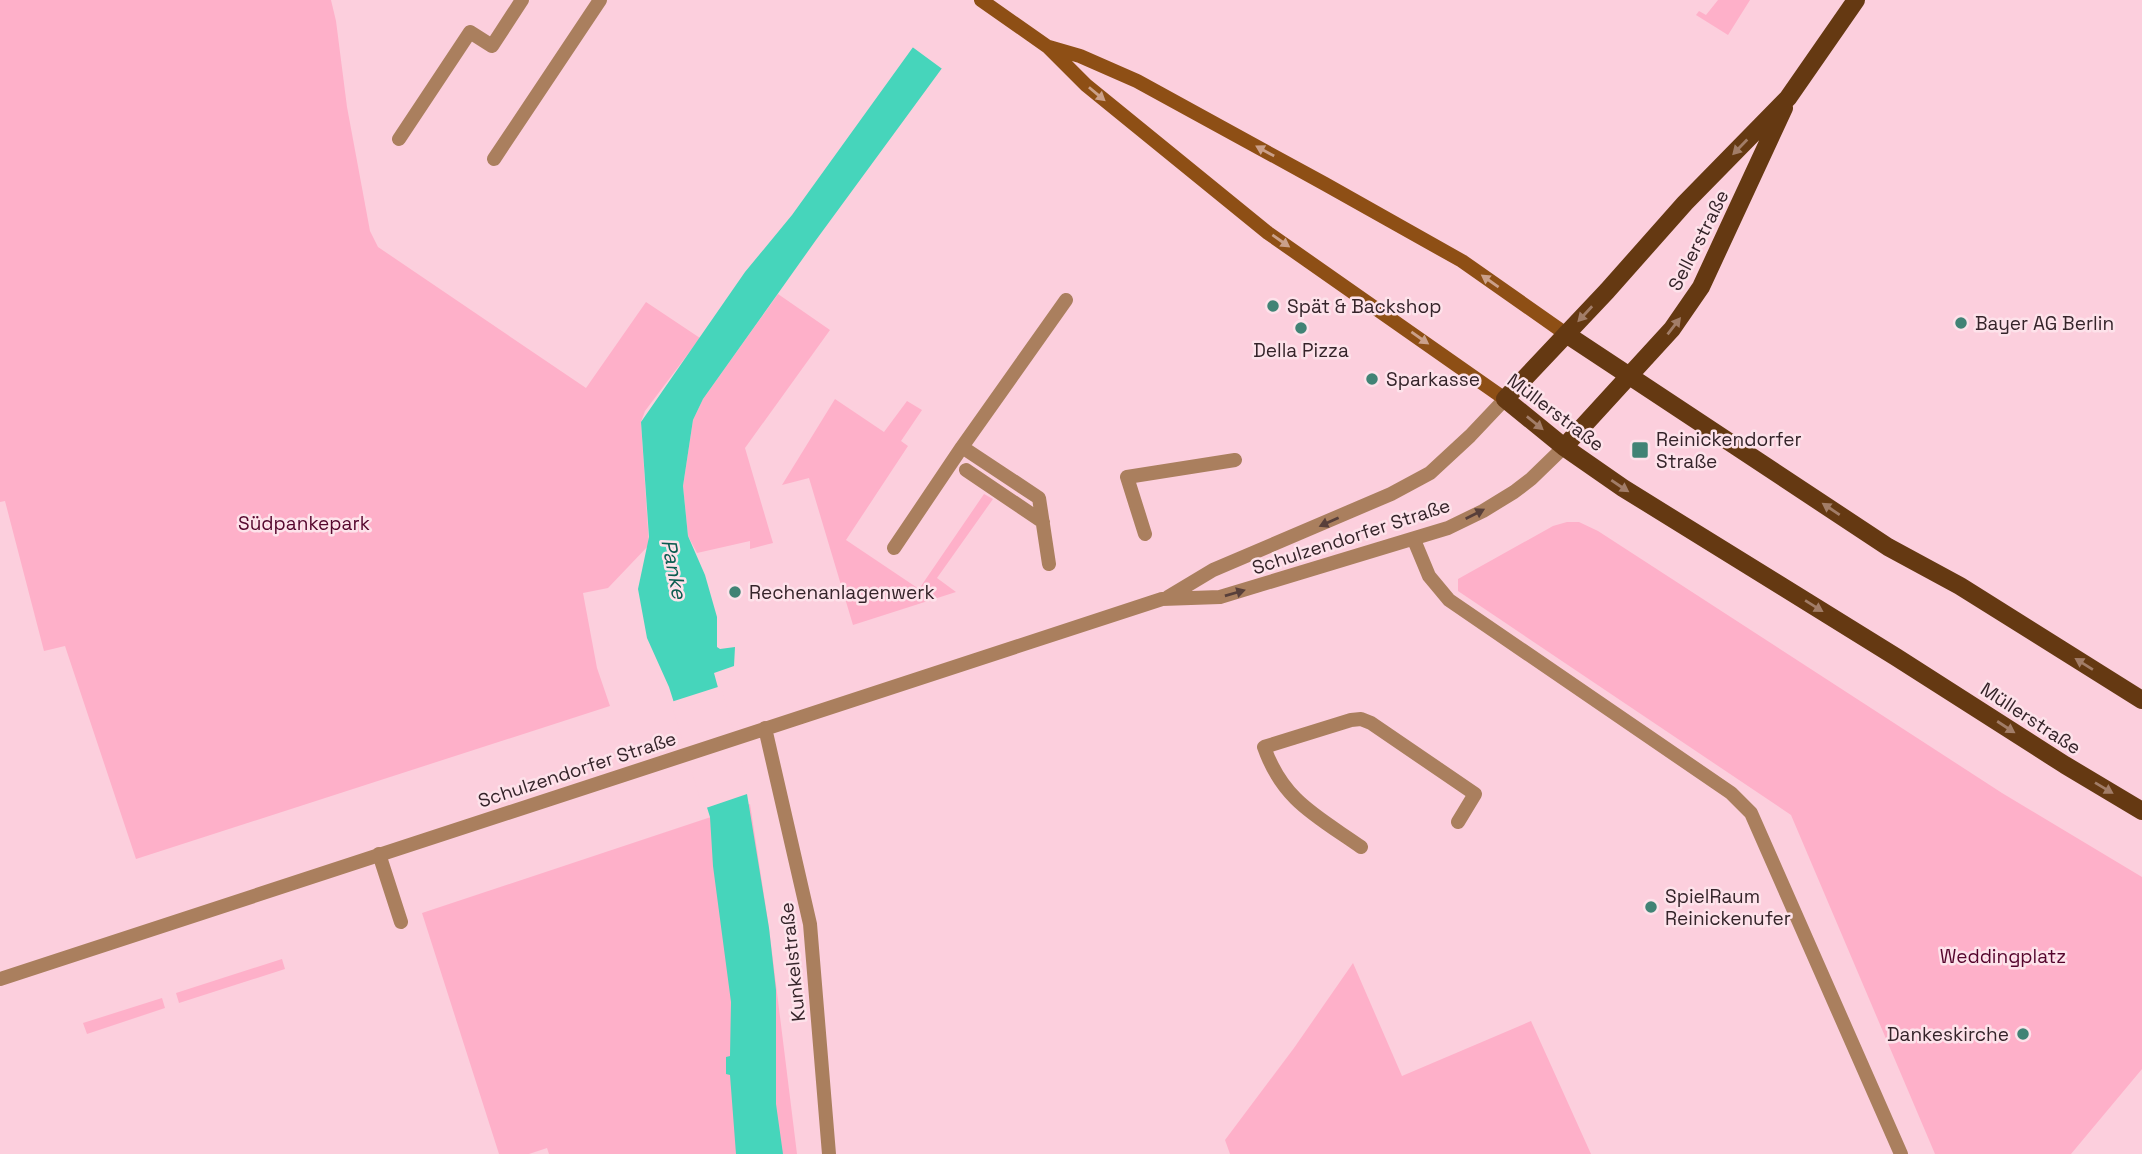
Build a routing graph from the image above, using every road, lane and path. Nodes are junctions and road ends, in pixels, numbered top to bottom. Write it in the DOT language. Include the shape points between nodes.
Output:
graph roads {
  1 [pos="522,0"];
  2 [pos="600,0"];
  3 [pos="981,0"];
  4 [pos="1856,0"];
  5 [pos="1048,47"];
  6 [pos="1788,99"];
  7 [pos="399,139"];
  8 [pos="494,159"];
  9 [pos="1066,300"];
  10 [pos="1566,334"];
  11 [pos="1628,377"];
  12 [pos="1505,399"];
  13 [pos="962,447"];
  14 [pos="1564,447"];
  15 [pos="1235,460"];
  16 [pos="966,470"];
  17 [pos="1043,522"];
  18 [pos="1145,534"];
  19 [pos="1414,540"];
  20 [pos="894,548"];
  21 [pos="1049,564"];
  22 [pos="1167,597"];
  23 [pos="2142,700"];
  24 [pos="765,728"];
  25 [pos="2142,811"];
  26 [pos="1458,822"];
  27 [pos="1361,847"];
  28 [pos="379,854"];
  29 [pos="401,922"];
  30 [pos="0,979"];
  31 [pos="829,1154"];
  32 [pos="1901,1154"];
  1 -- 7 [label="street" via="492,46 470,32"];
  2 -- 8 [label="street"];
  3 -- 5 [label="main road, Müllerstraße"];
  4 -- 6 [label="main road, Sellerstraße"];
  10 -- 5 [label="main road, Müllerstraße, one-way" via="1462,261 1325,184 1137,81"];
  5 -- 12 [label="main road, Müllerstraße, one-way" via="1086,85 1268,233"];
  6 -- 10 [label="main road, Sellerstraße, one-way"];
  11 -- 6 [label="main road, Sellerstraße, one-way" via="1672,329 1701,287"];
  9 -- 13 [label="street"];
  10 -- 11 [label="main road, Müllerstraße"];
  10 -- 12 [label="main road, Sellerstraße"];
  11 -- 14 [label="main road, Sellerstraße"];
  23 -- 11 [label="main road, Müllerstraße, one-way" via="1960,586 1888,547"];
  12 -- 14 [label="main road, Müllerstraße, one-way"];
  12 -- 22 [label="street, Schulzendorfer Straße, one-way" via="1430,472 1391,494 1213,570"];
  13 -- 17 [label="street" via="1039,498"];
  13 -- 20 [label="street"];
  19 -- 14 [label="street, Schulzendorfer Straße, one-way" via="1448,528 1514,492"];
  14 -- 25 [label="main road, Müllerstraße, one-way"];
  15 -- 18 [label="street" via="1127,477"];
  16 -- 17 [label="street"];
  17 -- 21 [label="street"];
  22 -- 19 [label="street, Schulzendorfer Straße, one-way" via="1220,597"];
  19 -- 32 [label="street" via="1429,576 1448,600 1731,793 1751,813"];
  22 -- 24 [label="street, Schulzendorfer Straße"];
  24 -- 28 [label="street, Schulzendorfer Straße"];
  24 -- 31 [label="street, Kunkelstraße" via="810,923"];
  26 -- 27 [label="street" via="1475,794 1361,719 1264,747 1279,782 1292,797"];
  28 -- 29 [label="street"];
  28 -- 30 [label="street, Schulzendorfer Straße"];
}
